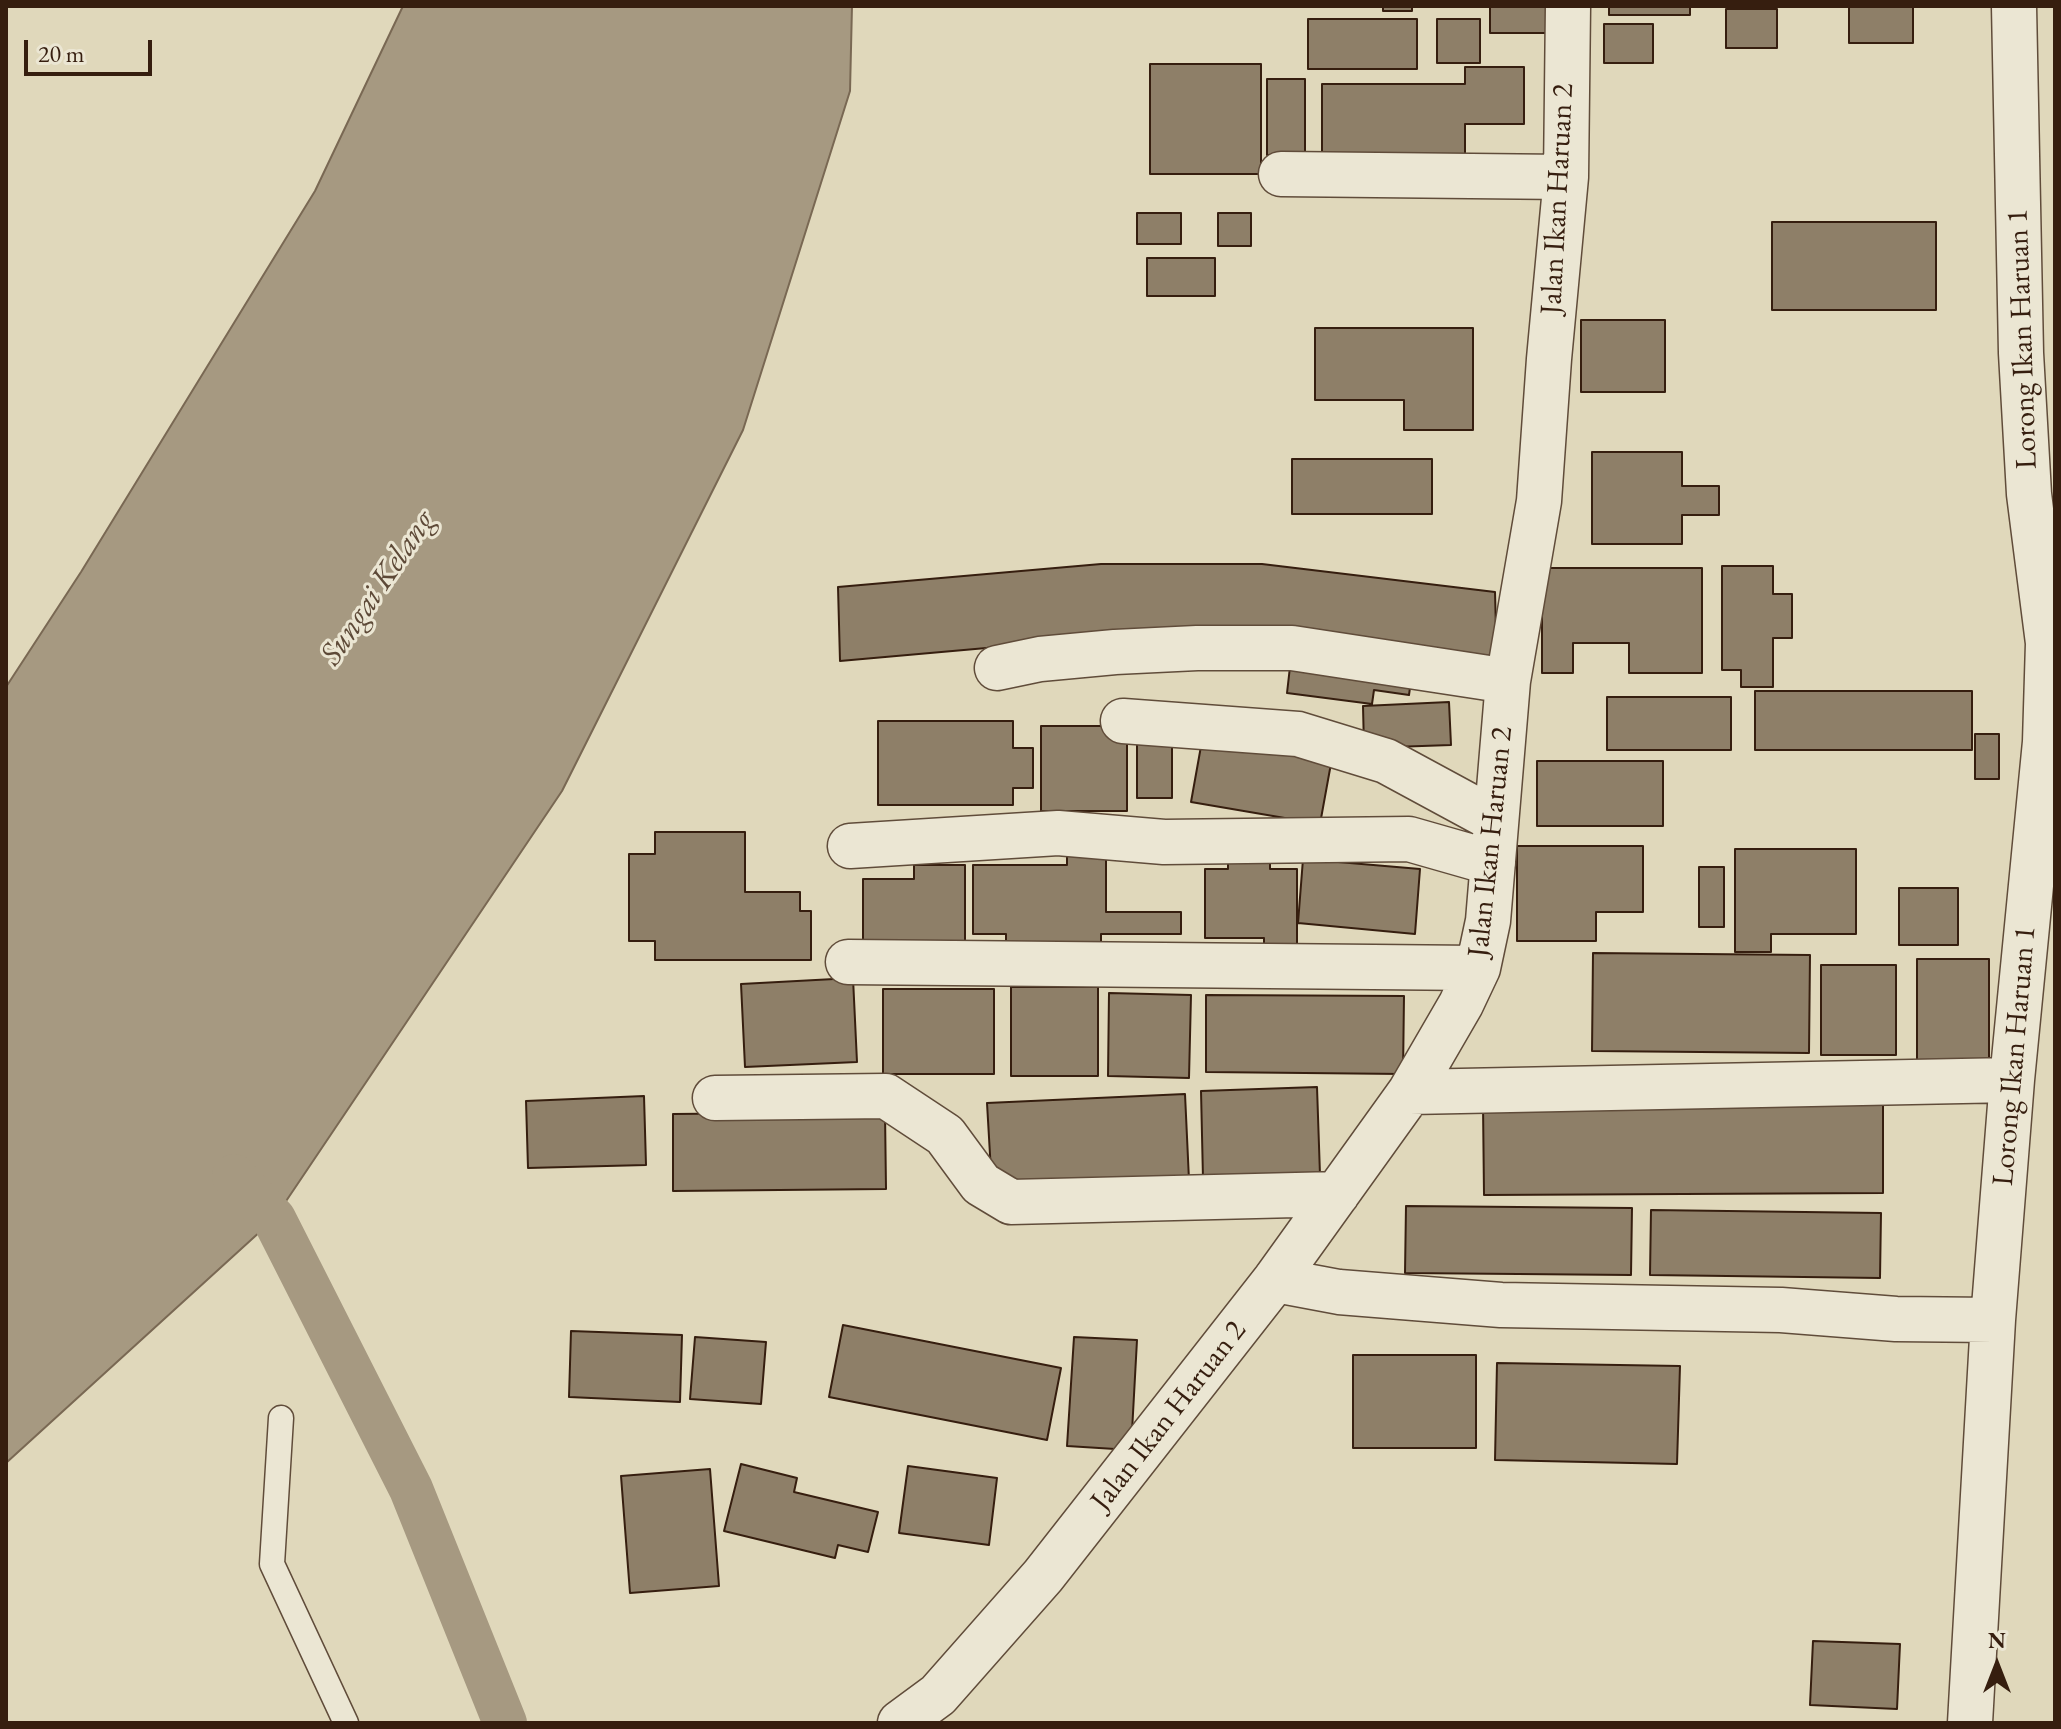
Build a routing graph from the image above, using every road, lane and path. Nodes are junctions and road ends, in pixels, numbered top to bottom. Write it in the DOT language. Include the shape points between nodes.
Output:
graph roads {
  1 [pos="1568,6"];
  2 [pos="2014,6"];
  3 [pos="1281,174"];
  4 [pos="1566,177"];
  5 [pos="2052,643"];
  6 [pos="997,668"];
  7 [pos="1508,681"];
  8 [pos="1123,721"];
  9 [pos="1495,820"];
  10 [pos="850,846"];
  11 [pos="1493,863"];
  12 [pos="848,962"];
  13 [pos="1478,968"];
  14 [pos="2012,1080"];
  15 [pos="1410,1092"];
  16 [pos="715,1098"];
  17 [pos="1337,1194"];
  18 [pos="1275,1280"];
  19 [pos="1993,1320"];
  20 [pos="281,1418"];
  21 [pos="346,1723"];
  22 [pos="900,1723"];
  23 [pos="1970,1723"];
  1 -- 4 [label="street, Jalan Ikan Haruan 2"];
  2 -- 5 [label="street, Lorong Ikan Haruan 1" via="2029,494"];
  3 -- 4 [label="street"];
  4 -- 7 [label="street, Jalan Ikan Haruan 2" via="1539,501"];
  5 -- 14 [label="street, Lorong Ikan Haruan 1"];
  6 -- 7 [label="street" via="1115,652 1292,648"];
  7 -- 9 [label="street, Jalan Ikan Haruan 2"];
  8 -- 9 [label="street" via="1298,734 1386,761"];
  9 -- 11 [label="street, Jalan Ikan Haruan 2"];
  10 -- 11 [label="street" via="1058,833 1164,842 1409,839"];
  11 -- 13 [label="street, Jalan Ikan Haruan 2"];
  12 -- 13 [label="street"];
  13 -- 15 [label="street, Jalan Ikan Haruan 2"];
  14 -- 15 [label="street"];
  14 -- 19 [label="street, Lorong Ikan Haruan 1"];
  15 -- 17 [label="street, Jalan Ikan Haruan 2"];
  16 -- 17 [label="street" via="886,1096 945,1135 981,1184 1011,1202"];
  17 -- 18 [label="street, Jalan Ikan Haruan 2"];
  18 -- 19 [label="street" via="1339,1292 1501,1305"];
  18 -- 22 [label="street, Jalan Ikan Haruan 2" via="1043,1576 938,1695"];
  19 -- 23 [label="street, Lorong Ikan Haruan 1"];
  20 -- 21 [label="lane" via="272,1564"];
}
